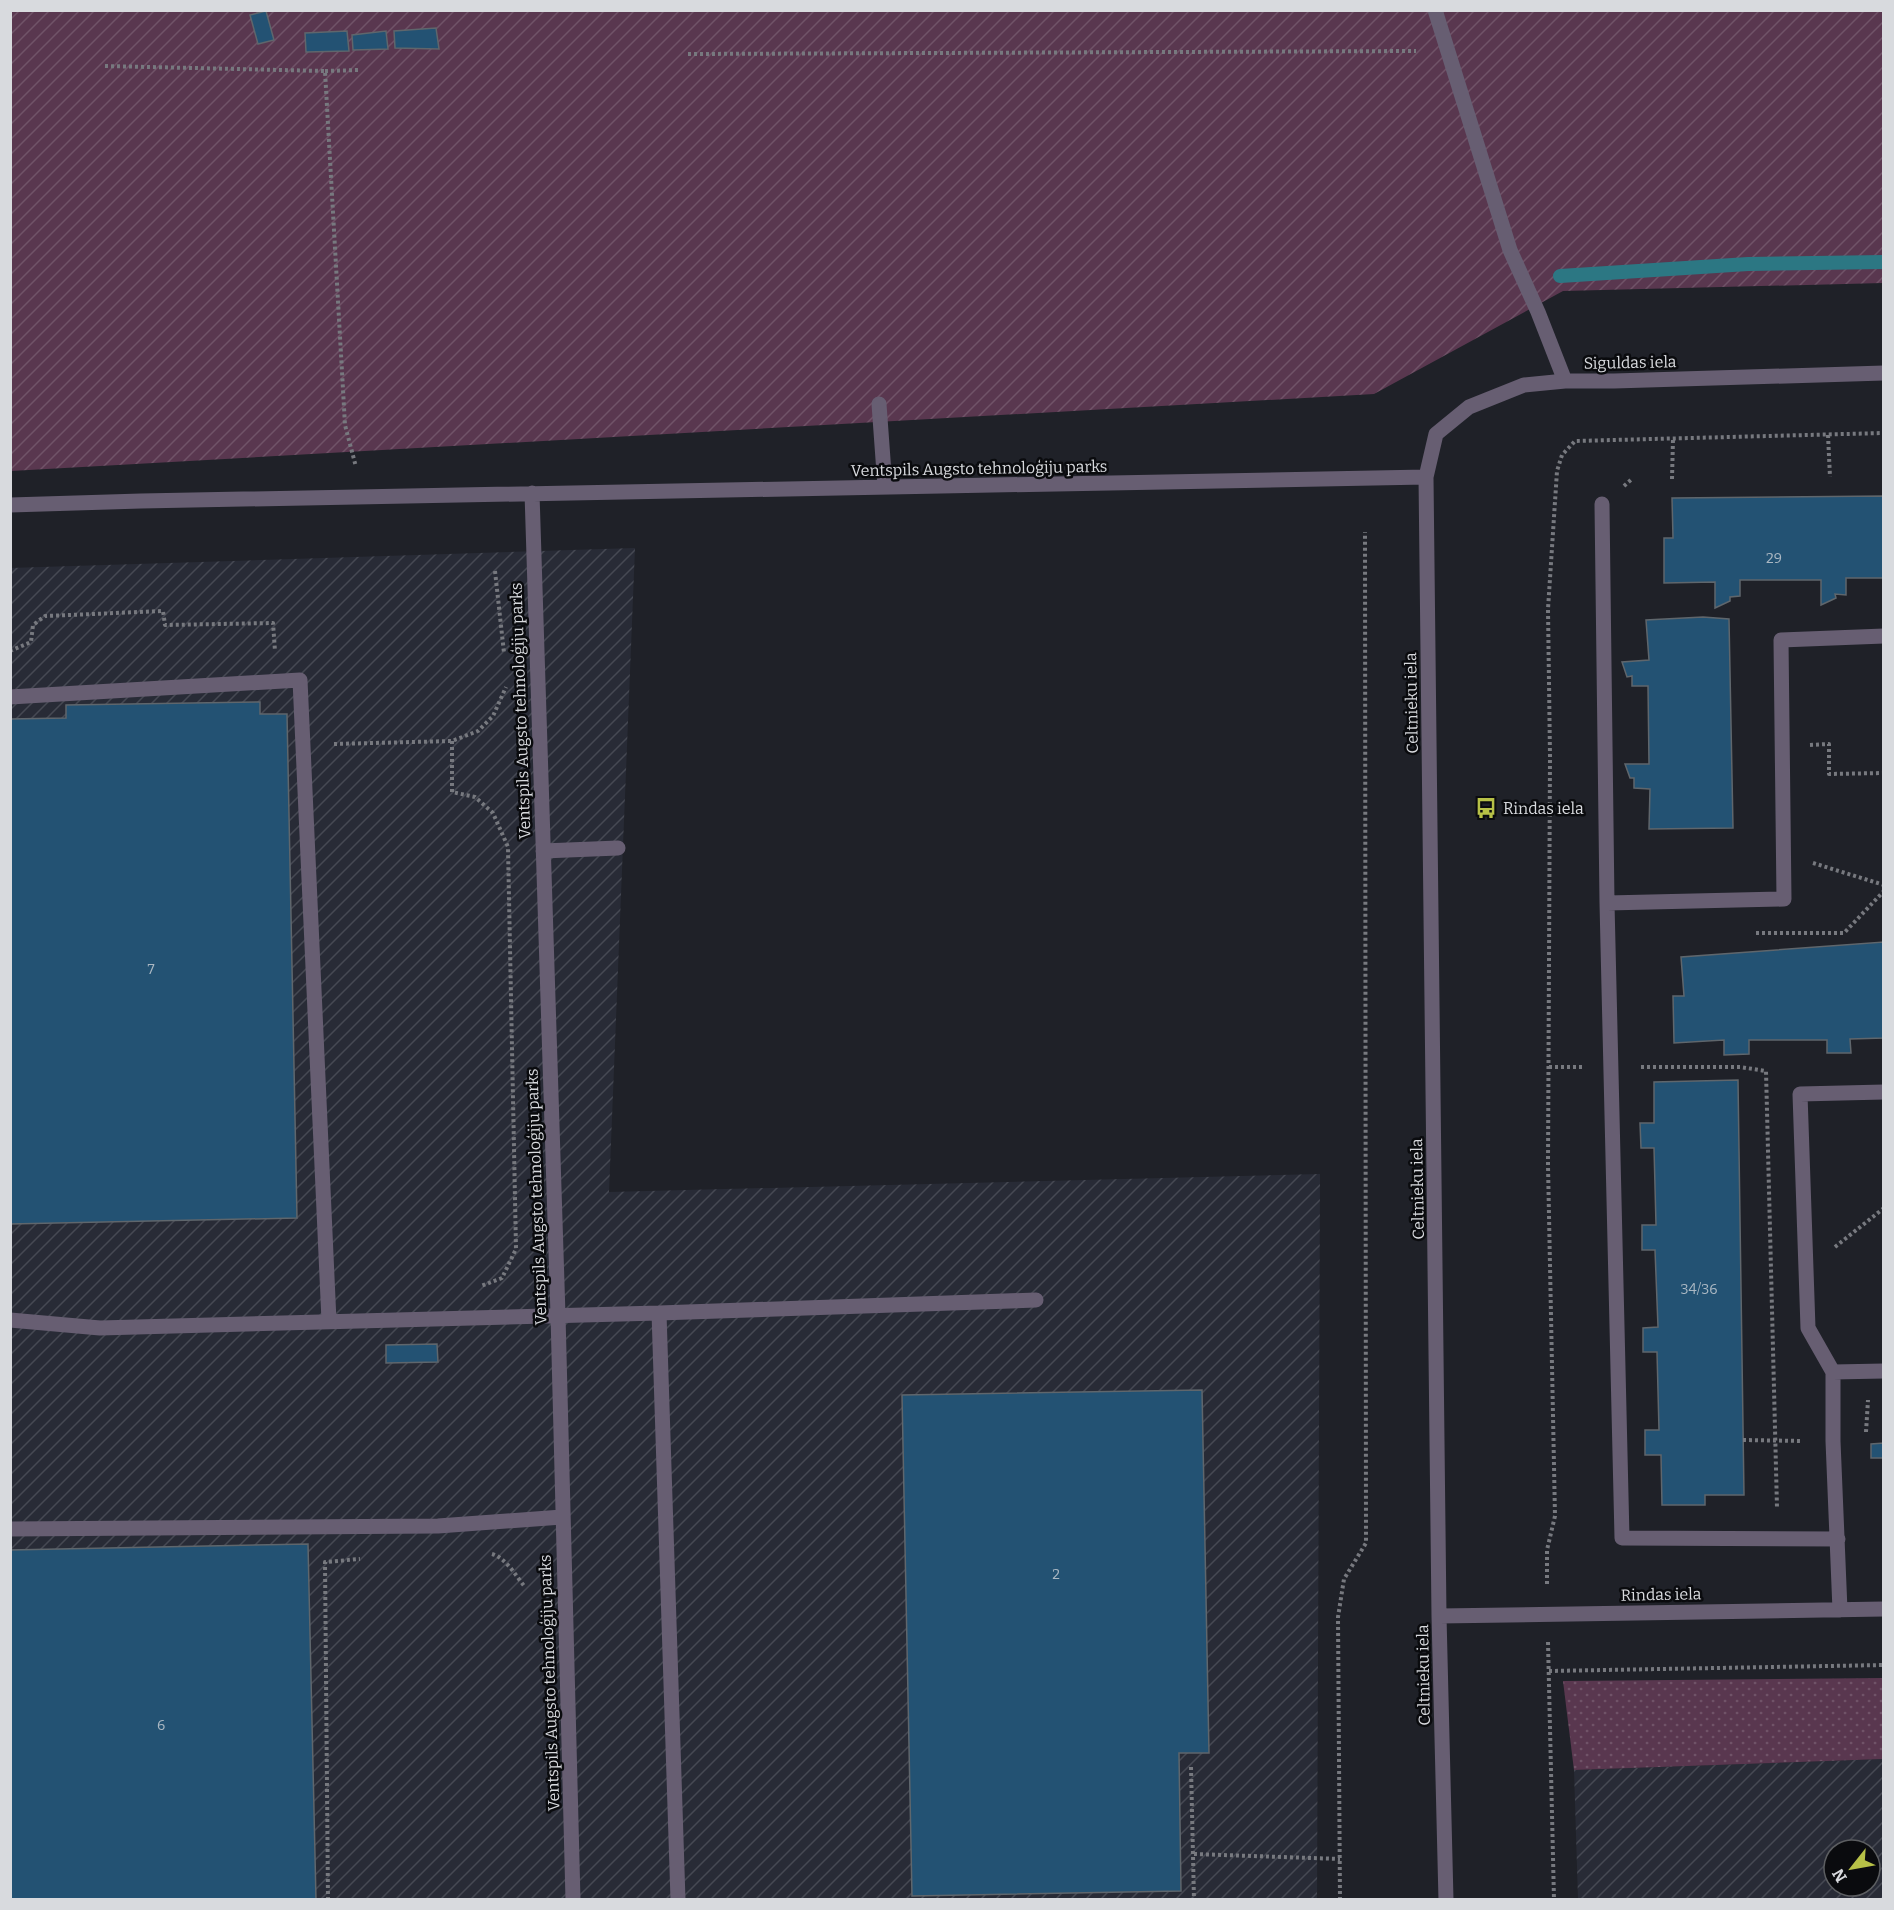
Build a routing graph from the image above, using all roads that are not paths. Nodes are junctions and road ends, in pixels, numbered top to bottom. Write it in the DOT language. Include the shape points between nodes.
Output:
graph roads {
  1 [pos="1435,10"];
  2 [pos="1884,373"];
  3 [pos="1565,381"];
  4 [pos="879,404"];
  5 [pos="1426,477"];
  6 [pos="885,487"];
  7 [pos="532,493"];
  8 [pos="1602,504"];
  9 [pos="10,505"];
  10 [pos="1884,636"];
  11 [pos="10,697"];
  12 [pos="618,848"];
  13 [pos="543,851"];
  14 [pos="1607,903"];
  15 [pos="1884,1092"];
  16 [pos="1036,1300"];
  17 [pos="659,1313"];
  18 [pos="558,1315"];
  19 [pos="10,1320"];
  20 [pos="329,1321"];
  21 [pos="1884,1371"];
  22 [pos="1833,1372"];
  23 [pos="562,1516"];
  24 [pos="10,1529"];
  25 [pos="1838,1539"];
  26 [pos="1884,1609"];
  27 [pos="1840,1610"];
  28 [pos="1439,1616"];
  29 [pos="573,1899"];
  30 [pos="678,1899"];
  31 [pos="1446,1899"];
  1 -- 3 [label="street" via="1510,250"];
  2 -- 3 [label="street, Siguldas iela"];
  3 -- 5 [label="street, Siguldas iela" via="1524,385 1469,407 1436,434"];
  4 -- 6 [label="street"];
  5 -- 6 [label="street, Ventspils Augsto tehnoloģiju parks"];
  5 -- 28 [label="street, Celtnieku iela"];
  6 -- 7 [label="street, Ventspils Augsto tehnoloģiju parks"];
  7 -- 9 [label="street, Ventspils Augsto tehnoloģiju parks"];
  7 -- 13 [label="street, Ventspils Augsto tehnoloģiju parks"];
  8 -- 14 [label="street"];
  10 -- 14 [label="street" via="1781,640 1784,899"];
  11 -- 20 [label="street" via="300,680"];
  12 -- 13 [label="street"];
  13 -- 18 [label="street, Ventspils Augsto tehnoloģiju parks"];
  14 -- 25 [label="street" via="1622,1538"];
  15 -- 22 [label="street" via="1800,1094 1809,1328"];
  16 -- 17 [label="street"];
  17 -- 18 [label="street"];
  17 -- 30 [label="street"];
  18 -- 20 [label="street"];
  18 -- 23 [label="street, Ventspils Augsto tehnoloģiju parks"];
  19 -- 20 [label="street" via="100,1328"];
  21 -- 22 [label="street"];
  22 -- 25 [label="street"];
  23 -- 24 [label="street" via="438,1526"];
  23 -- 29 [label="street, Ventspils Augsto tehnoloģiju parks"];
  25 -- 27 [label="street"];
  26 -- 27 [label="street, Rindas iela"];
  27 -- 28 [label="street, Rindas iela"];
  28 -- 31 [label="street, Celtnieku iela"];
}
